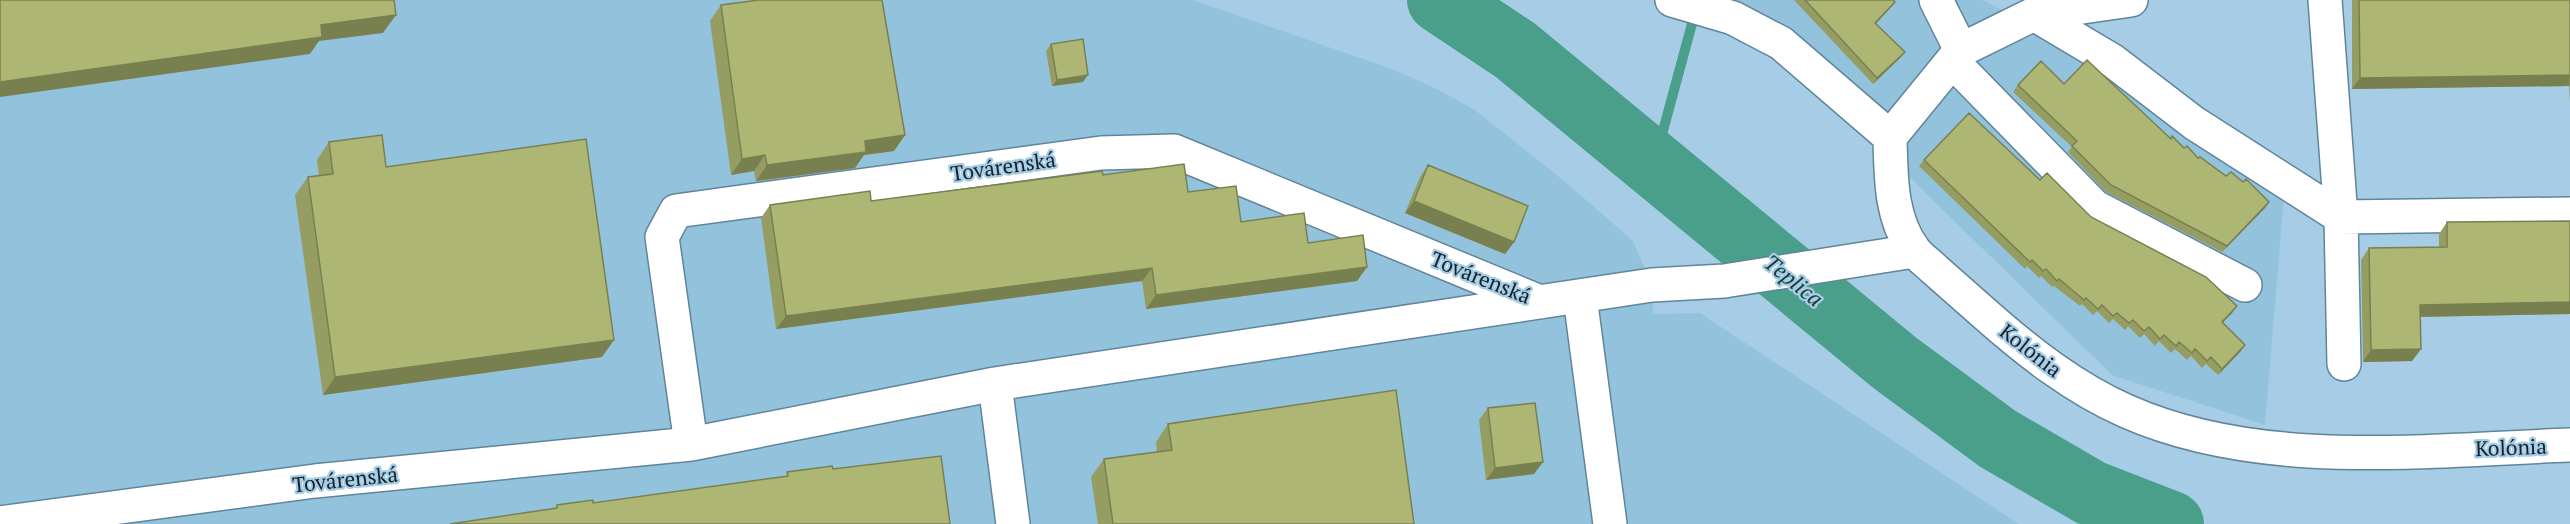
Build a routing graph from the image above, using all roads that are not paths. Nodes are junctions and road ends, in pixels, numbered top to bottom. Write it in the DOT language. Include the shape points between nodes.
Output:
graph roads {
  1 [pos="1936,0"];
  2 [pos="2131,0"];
  3 [pos="2325,0"];
  4 [pos="1674,1"];
  5 [pos="2034,14"];
  6 [pos="1957,56"];
  7 [pos="1890,137"];
  8 [pos="2570,214"];
  9 [pos="2341,217"];
  10 [pos="1914,251"];
  11 [pos="2245,285"];
  12 [pos="1580,297"];
  13 [pos="1540,302"];
  14 [pos="2344,364"];
  15 [pos="995,384"];
  16 [pos="691,444"];
  17 [pos="2570,445"];
  18 [pos="0,523"];
  19 [pos="1013,524"];
  20 [pos="1610,524"];
  1 -- 6 [label="street"];
  2 -- 5 [label="street"];
  3 -- 9 [label="street"];
  4 -- 7 [label="street" via="1732,18 1780,43"];
  5 -- 6 [label="street"];
  5 -- 9 [label="street" via="2114,61 2194,123"];
  6 -- 7 [label="street"];
  6 -- 11 [label="street" via="2095,207"];
  7 -- 10 [label="street, Kolónia" via="1891,184 1899,224"];
  8 -- 9 [label="street"];
  9 -- 14 [label="street"];
  10 -- 12 [label="street, Továrenská" via="1724,281 1652,285"];
  10 -- 17 [label="street, Kolónia" via="2053,370 2126,411 2165,426 2235,444 2301,450 2368,452"];
  12 -- 13 [label="street, Továrenská"];
  12 -- 20 [label="street"];
  13 -- 15 [label="street, Továrenská"];
  13 -- 16 [label="street, Továrenská" via="1174,151 1101,153 676,211 662,237"];
  15 -- 16 [label="street, Továrenská"];
  15 -- 19 [label="street"];
  16 -- 18 [label="street, Továrenská" via="315,481"];
}
